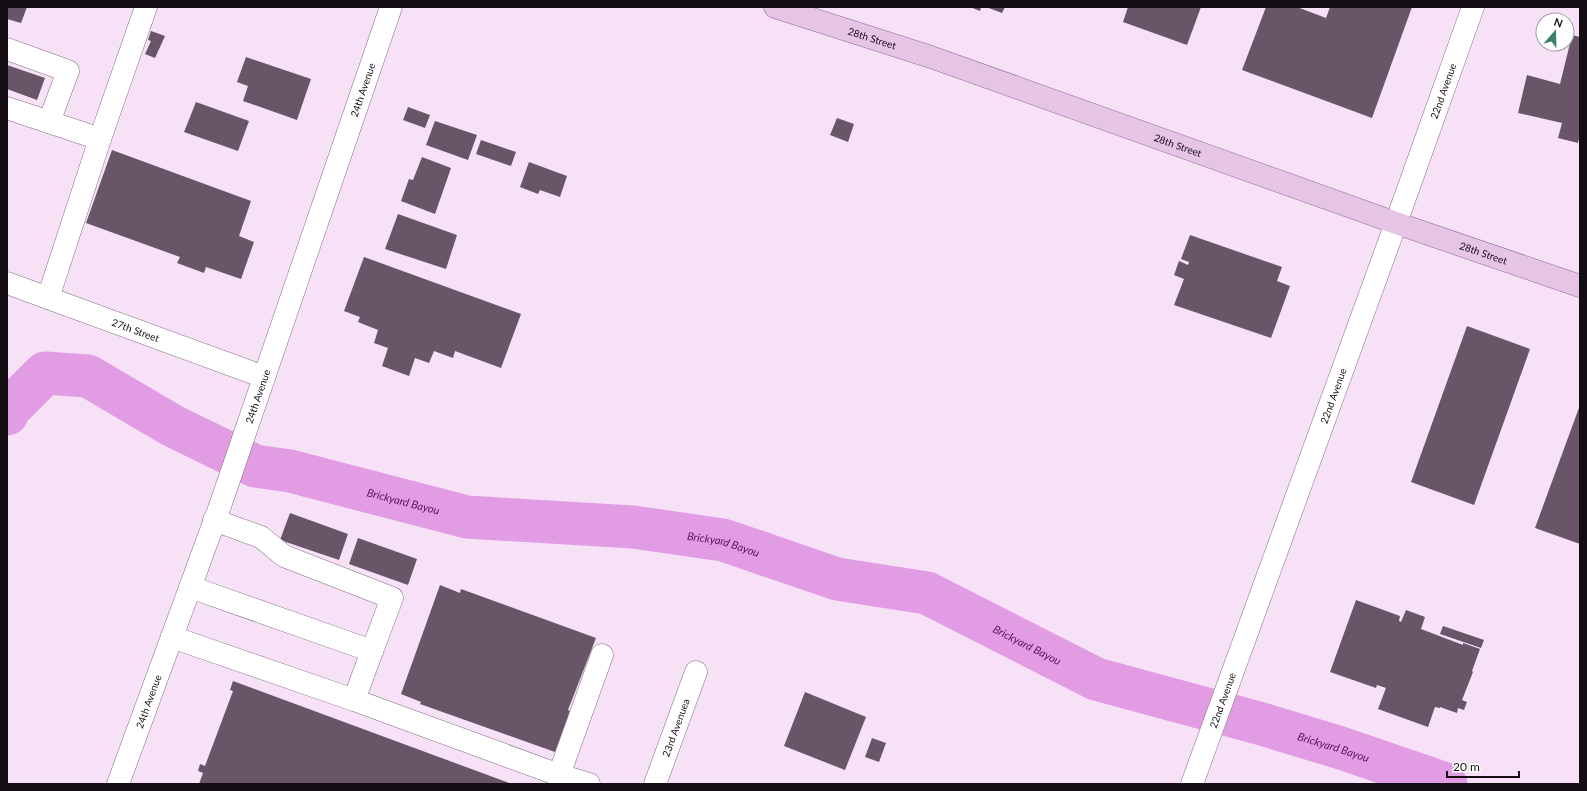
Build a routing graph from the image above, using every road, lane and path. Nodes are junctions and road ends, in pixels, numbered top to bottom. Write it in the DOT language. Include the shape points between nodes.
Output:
graph roads {
  1 [pos="146,7"];
  2 [pos="391,7"];
  3 [pos="775,7"];
  4 [pos="1473,7"];
  5 [pos="7,49"];
  6 [pos="7,95"];
  7 [pos="7,108"];
  8 [pos="45,121"];
  9 [pos="100,139"];
  10 [pos="1396,223"];
  11 [pos="7,283"];
  12 [pos="1580,286"];
  13 [pos="48,298"];
  14 [pos="264,377"];
  15 [pos="217,513"];
  16 [pos="190,587"];
  17 [pos="172,637"];
  18 [pos="372,651"];
  19 [pos="602,655"];
  20 [pos="696,672"];
  21 [pos="354,700"];
  22 [pos="1196,774"];
  23 [pos="559,776"];
  24 [pos="118,784"];
  25 [pos="589,784"];
  26 [pos="655,784"];
  1 -- 9 [label="street"];
  2 -- 14 [label="street, 24th Avenue"];
  3 -- 10 [label="main road, 28th Street" via="939,60"];
  4 -- 10 [label="street, 22nd Avenue"];
  5 -- 8 [label="street" via="68,71"];
  6 -- 8 [label="street" via="34,105"];
  7 -- 8 [label="street"];
  8 -- 9 [label="street"];
  9 -- 13 [label="street"];
  10 -- 12 [label="main road, 28th Street"];
  10 -- 22 [label="street, 22nd Avenue"];
  11 -- 13 [label="street, 27th Street"];
  13 -- 14 [label="street, 27th Street"];
  14 -- 15 [label="street, 24th Avenue"];
  15 -- 16 [label="street, 24th Avenue"];
  15 -- 18 [label="street" via="261,537 284,556 392,598"];
  16 -- 17 [label="street, 24th Avenue"];
  16 -- 18 [label="street"];
  17 -- 21 [label="street"];
  17 -- 24 [label="street, 24th Avenue"];
  18 -- 21 [label="street"];
  19 -- 23 [label="street"];
  20 -- 26 [label="street, 23rd Avenuea"];
  21 -- 23 [label="street"];
  23 -- 25 [label="street"];
}
